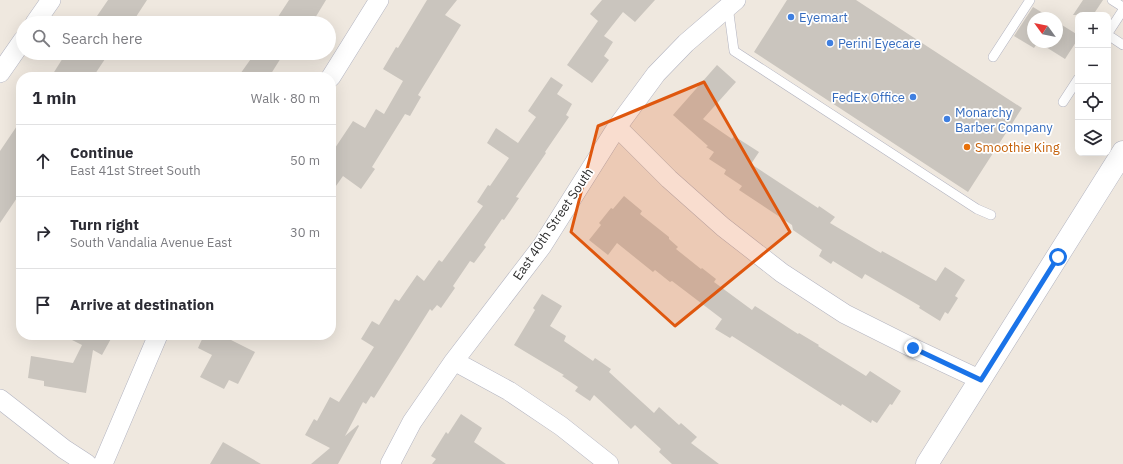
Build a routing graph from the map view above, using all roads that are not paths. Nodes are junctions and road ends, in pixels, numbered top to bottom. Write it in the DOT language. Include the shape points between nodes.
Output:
graph roads {
  1 [pos="51,0"];
  2 [pos="379,0"];
  3 [pos="1030,0"];
  4 [pos="1112,0"];
  5 [pos="732,3"];
  6 [pos="1123,8"];
  7 [pos="40,16"];
  8 [pos="1111,29"];
  9 [pos="1111,36"];
  10 [pos="1123,45"];
  11 [pos="16,50"];
  12 [pos="993,57"];
  13 [pos="334,72"];
  14 [pos="0,73"];
  15 [pos="1075,84"];
  16 [pos="1063,102"];
  17 [pos="618,127"];
  18 [pos="1123,152"];
  19 [pos="991,215"];
  20 [pos="156,340"];
  21 [pos="454,361"];
  22 [pos="981,380"];
  23 [pos="0,399"];
  24 [pos="86,464"];
  25 [pos="103,464"];
  26 [pos="390,464"];
  27 [pos="609,464"];
  28 [pos="927,464"];
  1 -- 7 [label="street"];
  2 -- 13 [label="street"];
  3 -- 12 [label="lane"];
  4 -- 6 [label="lane"];
  5 -- 17 [label="street, East 40th Street South" via="686,43 656,74"];
  5 -- 19 [label="lane" via="734,51 977,209"];
  6 -- 8 [label="lane"];
  9 -- 10 [label="lane"];
  11 -- 14 [label="street"];
  15 -- 16 [label="lane"];
  17 -- 21 [label="street, East 40th Street South" via="542,246"];
  17 -- 22 [label="street" via="669,179 782,273 845,314"];
  18 -- 22 [label="main road"];
  20 -- 25 [label="street"];
  21 -- 26 [label="street, East 40th Street South" via="412,422"];
  21 -- 27 [label="street" via="509,391 561,426"];
  22 -- 28 [label="main road"];
  23 -- 24 [label="street"];
}
